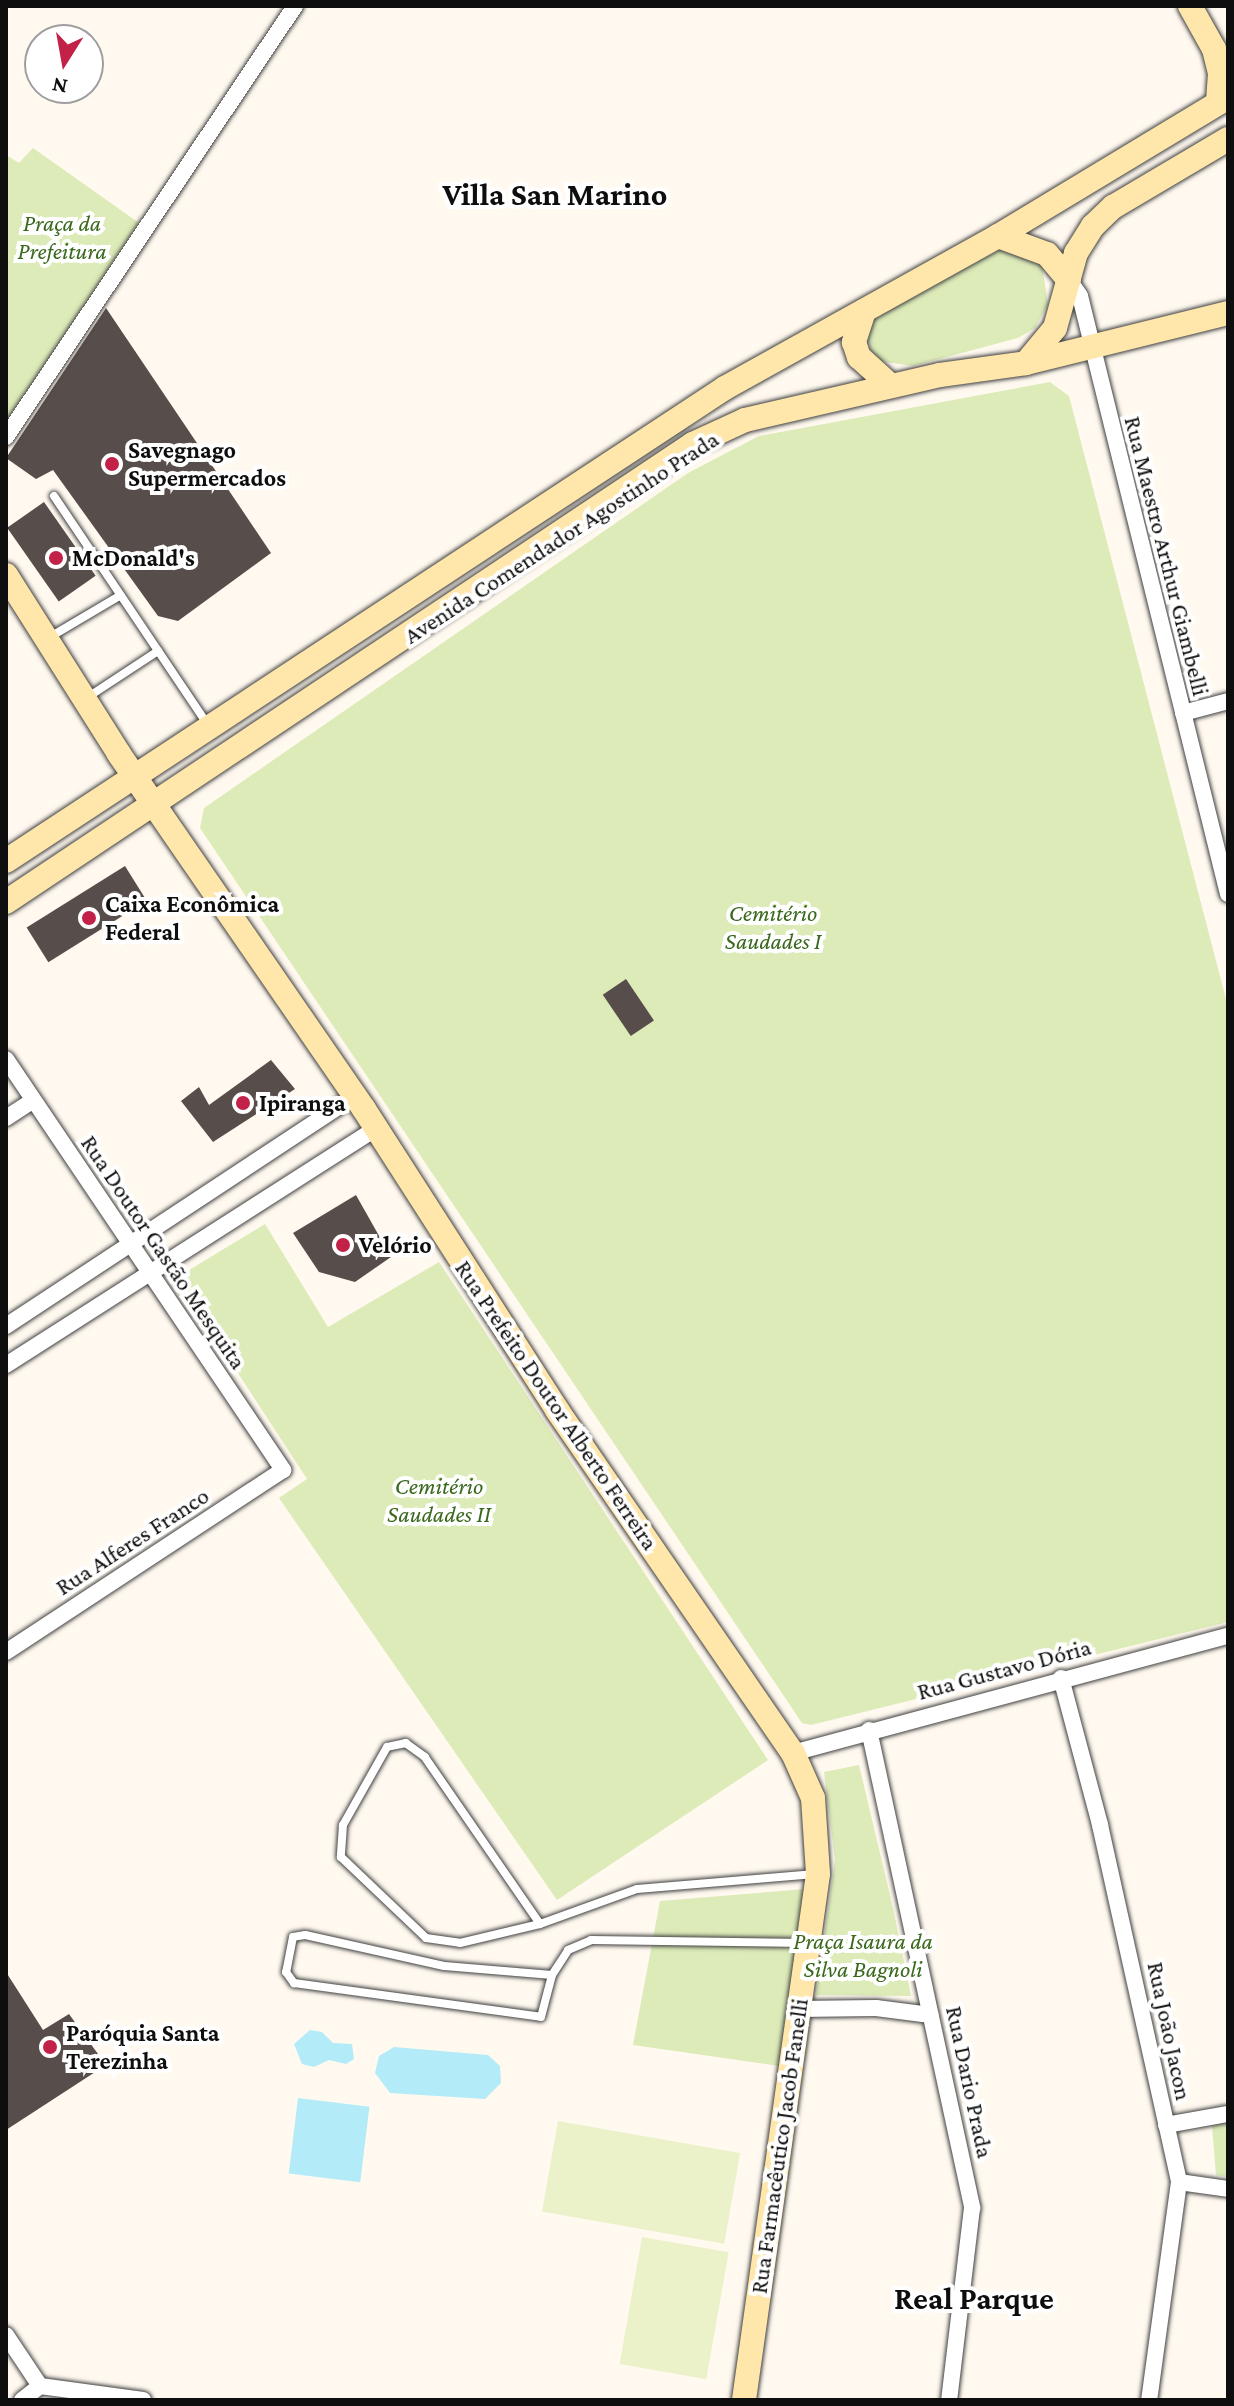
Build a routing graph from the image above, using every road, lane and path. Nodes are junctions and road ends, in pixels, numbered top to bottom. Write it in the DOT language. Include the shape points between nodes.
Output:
graph roads {
  1 [pos="295,6"];
  2 [pos="1190,6"];
  3 [pos="1223,100"];
  4 [pos="1228,139"];
  5 [pos="998,236"];
  6 [pos="1069,280"];
  7 [pos="864,311"];
  8 [pos="1228,313"];
  9 [pos="1093,349"];
  10 [pos="1026,363"];
  11 [pos="891,386"];
  12 [pos="6,437"];
  13 [pos="54,496"];
  14 [pos="6,575"];
  15 [pos="121,595"];
  16 [pos="47,639"];
  17 [pos="158,651"];
  18 [pos="85,699"];
  19 [pos="1228,701"];
  20 [pos="1183,713"];
  21 [pos="208,726"];
  22 [pos="134,775"];
  23 [pos="156,805"];
  24 [pos="6,861"];
  25 [pos="1228,894"];
  26 [pos="6,902"];
  27 [pos="6,1059"];
  28 [pos="355,1096"];
  29 [pos="32,1101"];
  30 [pos="6,1118"];
  31 [pos="377,1128"];
  32 [pos="131,1243"];
  33 [pos="150,1271"];
  34 [pos="6,1326"];
  35 [pos="6,1365"];
  36 [pos="283,1470"];
  37 [pos="1228,1636"];
  38 [pos="6,1652"];
  39 [pos="1061,1678"];
  40 [pos="869,1730"];
  41 [pos="793,1753"];
  42 [pos="818,1874"];
  43 [pos="540,1924"];
  44 [pos="808,1943"];
  45 [pos="552,1975"];
  46 [pos="798,2009"];
  47 [pos="931,2015"];
  48 [pos="1228,2114"];
  49 [pos="1166,2125"];
  50 [pos="1179,2182"];
  51 [pos="1228,2189"];
  52 [pos="6,2335"];
  53 [pos="40,2386"];
  54 [pos="22,2400"];
  55 [pos="143,2400"];
  56 [pos="744,2400"];
  57 [pos="949,2400"];
  58 [pos="1149,2400"];
  1 -- 12 [label="street"];
  2 -- 3 [label="main road" via="1214,49"];
  3 -- 5 [label="main road, Avenida Comendador Agostinho Prada"];
  4 -- 6 [label="main road" via="1113,207 1076,253"];
  5 -- 6 [label="main road" via="1047,254"];
  5 -- 7 [label="main road, Avenida Comendador Agostinho Prada"];
  6 -- 9 [label="street, Rua Maestro Arthur Giambelli" via="1080,296"];
  6 -- 10 [label="main road" via="1055,328"];
  7 -- 11 [label="main road" via="854,342 859,357"];
  7 -- 21 [label="main road, Avenida Comendador Agostinho Prada" via="725,388"];
  8 -- 9 [label="main road, Avenida Comendador Agostinho Prada"];
  9 -- 10 [label="main road, Avenida Comendador Agostinho Prada"];
  9 -- 20 [label="street, Rua Maestro Arthur Giambelli"];
  10 -- 11 [label="main road, Avenida Comendador Agostinho Prada"];
  11 -- 23 [label="main road, Avenida Comendador Agostinho Prada" via="745,420 693,444"];
  13 -- 15 [label="lane"];
  14 -- 16 [label="main road, Rua Prefeito Doutor Alberto Ferreira"];
  15 -- 16 [label="lane"];
  15 -- 17 [label="lane"];
  16 -- 18 [label="main road, Rua Prefeito Doutor Alberto Ferreira"];
  17 -- 18 [label="lane"];
  17 -- 21 [label="lane"];
  18 -- 22 [label="main road, Rua Prefeito Doutor Alberto Ferreira"];
  19 -- 20 [label="street"];
  20 -- 25 [label="street, Rua Maestro Arthur Giambelli"];
  21 -- 22 [label="main road, Avenida Comendador Agostinho Prada"];
  22 -- 23 [label="main road, Rua Prefeito Doutor Alberto Ferreira"];
  22 -- 24 [label="main road, Avenida Comendador Agostinho Prada"];
  23 -- 26 [label="main road, Avenida Comendador Agostinho Prada"];
  23 -- 28 [label="main road, Rua Prefeito Doutor Alberto Ferreira"];
  27 -- 29 [label="street, Rua Doutor Gastão Mesquita"];
  28 -- 31 [label="main road, Rua Prefeito Doutor Alberto Ferreira"];
  28 -- 32 [label="street"];
  29 -- 30 [label="street"];
  29 -- 32 [label="street, Rua Doutor Gastão Mesquita"];
  31 -- 33 [label="street"];
  31 -- 41 [label="main road, Rua Prefeito Doutor Alberto Ferreira" via="557,1410"];
  32 -- 33 [label="street, Rua Doutor Gastão Mesquita"];
  32 -- 34 [label="street"];
  33 -- 35 [label="street"];
  33 -- 36 [label="street, Rua Doutor Gastão Mesquita"];
  36 -- 38 [label="street, Rua Alferes Franco"];
  37 -- 39 [label="street, Rua Gustavo Dória"];
  39 -- 40 [label="street, Rua Gustavo Dória"];
  39 -- 49 [label="street, Rua João Jacon" via="1100,1825"];
  40 -- 41 [label="street, Rua Gustavo Dória"];
  40 -- 47 [label="street, Rua Dario Prada"];
  41 -- 42 [label="main road, Rua Farmacêutico Jacob Fanelli" via="813,1798"];
  42 -- 43 [label="lane" via="637,1889"];
  42 -- 44 [label="main road, Rua Farmacêutico Jacob Fanelli"];
  43 -- 43 [label="lane" via="460,1943 426,1938 341,1857 343,1825 387,1747 406,1743 425,1757"];
  44 -- 45 [label="lane" via="591,1940 568,1950"];
  44 -- 46 [label="main road, Rua Farmacêutico Jacob Fanelli"];
  45 -- 45 [label="lane" via="444,1966 305,1935 293,1937 286,1972 294,1983 541,2017"];
  46 -- 47 [label="street" via="876,2008"];
  46 -- 56 [label="main road, Rua Farmacêutico Jacob Fanelli"];
  47 -- 57 [label="street, Rua Dario Prada" via="972,2208"];
  48 -- 49 [label="street"];
  49 -- 50 [label="street, Rua João Jacon"];
  50 -- 51 [label="street"];
  50 -- 58 [label="street, Rua João Jacon"];
  52 -- 53 [label="street"];
  53 -- 54 [label="street"];
  53 -- 55 [label="street"];
}
